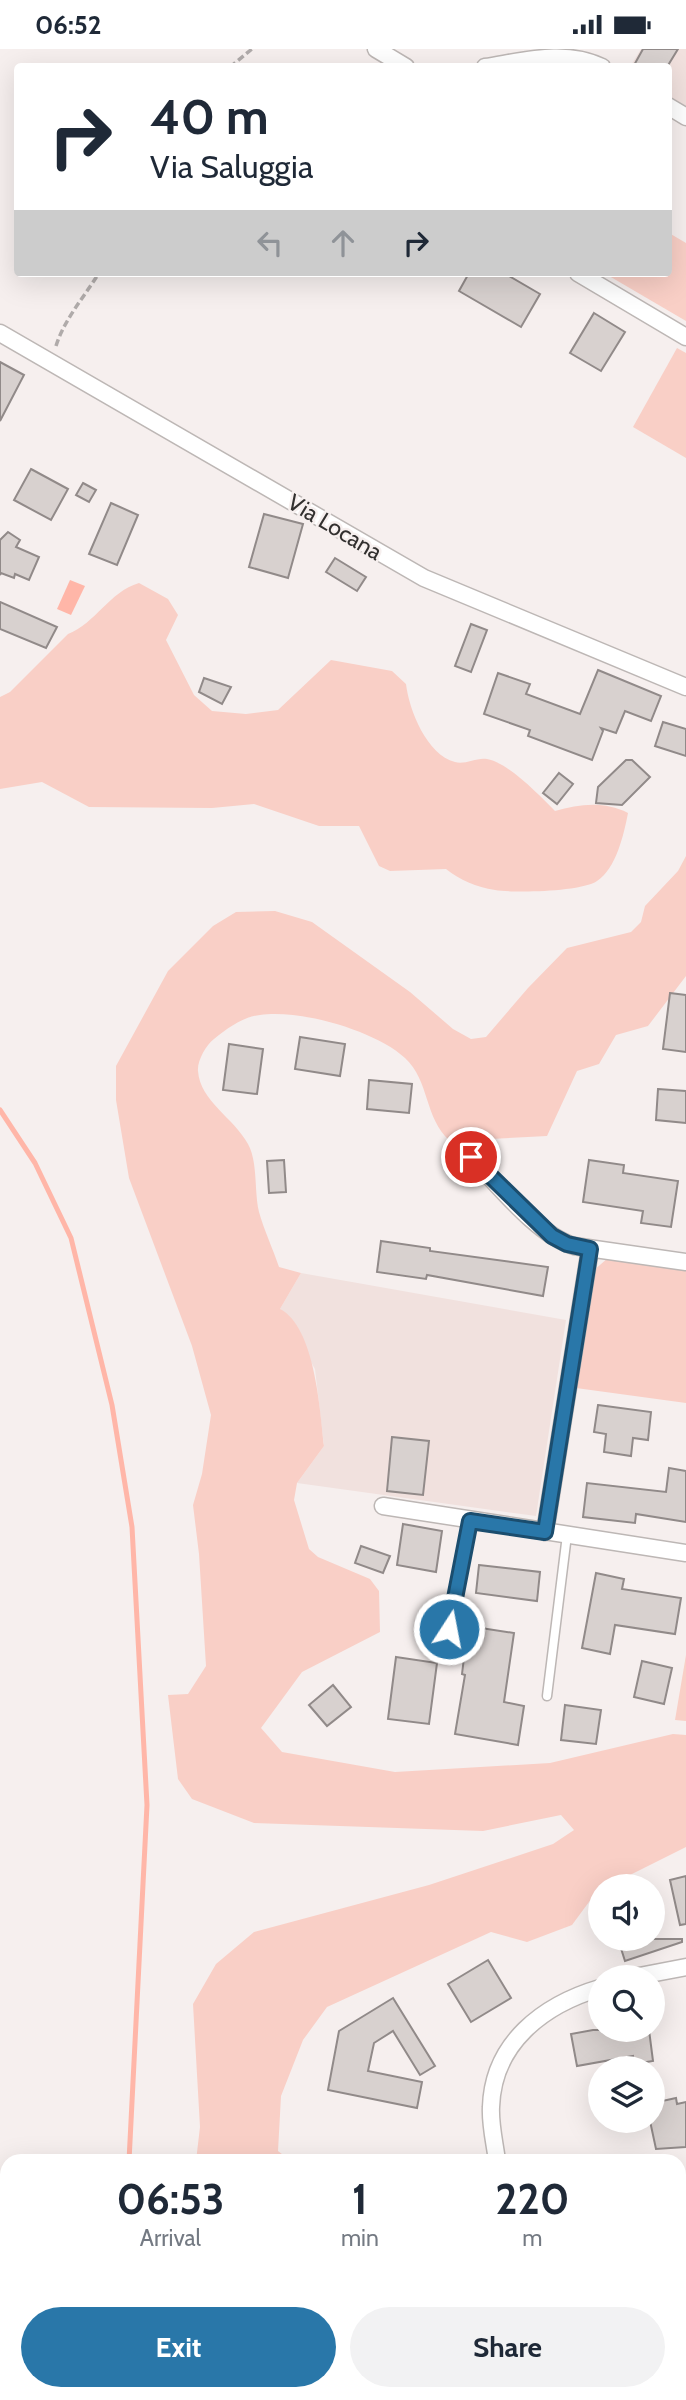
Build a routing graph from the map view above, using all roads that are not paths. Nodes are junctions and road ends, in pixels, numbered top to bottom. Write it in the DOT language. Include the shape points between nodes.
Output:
graph roads {
  1 [pos="376,49"];
  2 [pos="399,63"];
  3 [pos="515,63"];
  4 [pos="592,63"];
  5 [pos="585,277"];
  6 [pos="0,333"];
  7 [pos="686,337"];
  8 [pos="686,687"];
  9 [pos="471,1157"];
  10 [pos="590,1249"];
  11 [pos="686,1262"];
  12 [pos="383,1506"];
  13 [pos="470,1521"];
  14 [pos="545,1532"];
  15 [pos="567,1535"];
  16 [pos="686,1553"];
  17 [pos="449,1629"];
  18 [pos="547,1696"];
  19 [pos="686,1967"];
  20 [pos="665,1971"];
  21 [pos="588,1993"];
  22 [pos="497,2154"];
  1 -- 2 [label="street"];
  3 -- 4 [label="street" via="559,57"];
  5 -- 7 [label="street"];
  6 -- 8 [label="street, Via Locana" via="424,578"];
  9 -- 10 [label="street" via="552,1236"];
  10 -- 11 [label="street"];
  10 -- 14 [label="street"];
  12 -- 13 [label="street"];
  13 -- 14 [label="street"];
  13 -- 17 [label="lane"];
  14 -- 15 [label="street"];
  15 -- 16 [label="street"];
  15 -- 18 [label="lane"];
  19 -- 20 [label="street"];
  21 -- 22 [label="street" via="540,2015 504,2058 491,2105"];
}
